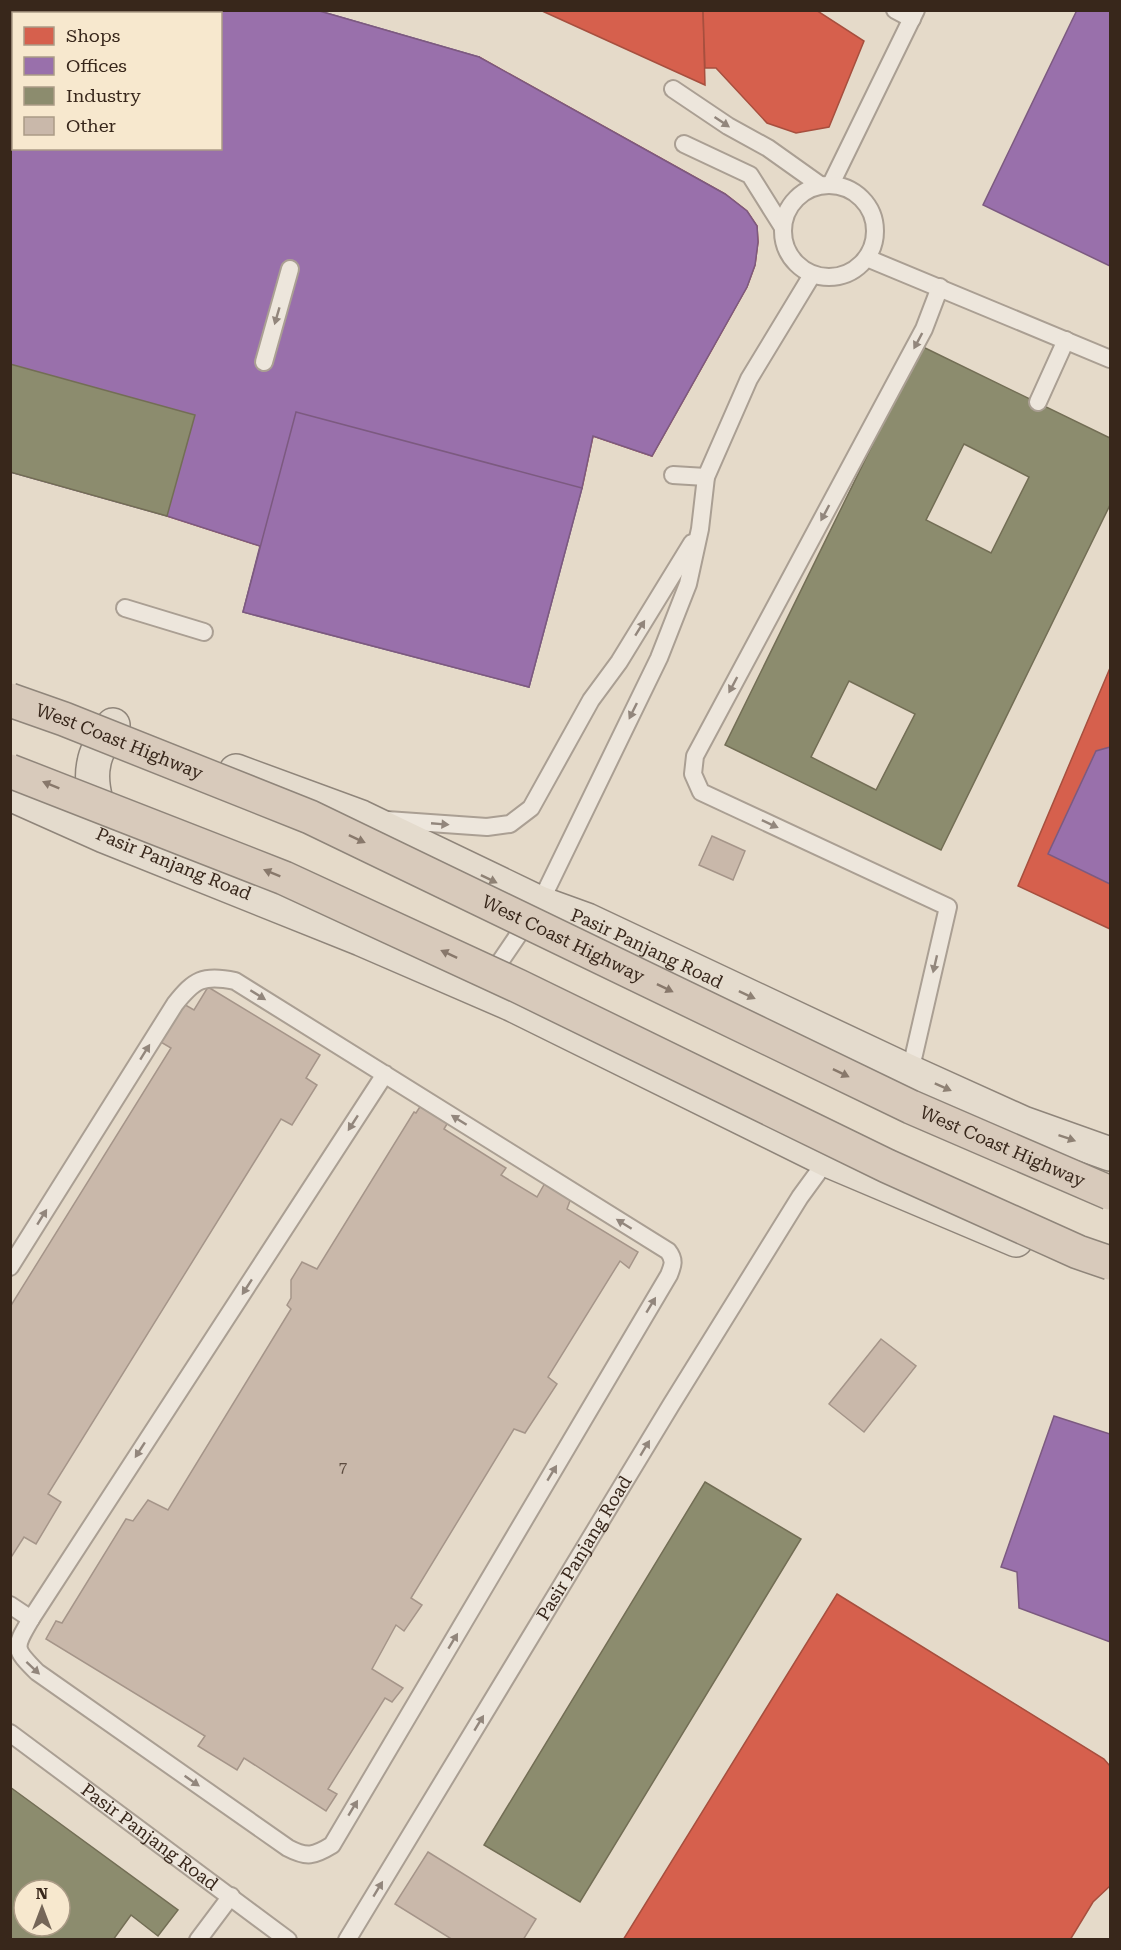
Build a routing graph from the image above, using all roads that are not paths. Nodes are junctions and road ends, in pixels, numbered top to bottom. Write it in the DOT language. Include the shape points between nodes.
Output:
graph roads {
  1 [pos="895,10"];
  2 [pos="914,15"];
  3 [pos="674,89"];
  4 [pos="684,144"];
  5 [pos="825,184"];
  6 [pos="782,226"];
  7 [pos="867,258"];
  8 [pos="290,269"];
  9 [pos="812,275"];
  10 [pos="940,287"];
  11 [pos="1066,340"];
  12 [pos="1110,359"];
  13 [pos="264,362"];
  14 [pos="1038,402"];
  15 [pos="674,475"];
  16 [pos="706,477"];
  17 [pos="700,529"];
  18 [pos="125,608"];
  19 [pos="204,632"];
  20 [pos="10,691"];
  21 [pos="10,700"];
  22 [pos="113,725"];
  23 [pos="10,771"];
  24 [pos="10,794"];
  25 [pos="361,817"];
  26 [pos="104,836"];
  27 [pos="540,903"];
  28 [pos="480,991"];
  29 [pos="910,1072"];
  30 [pos="385,1074"];
  31 [pos="1110,1154"];
  32 [pos="827,1161"];
  33 [pos="1110,1193"];
  34 [pos="1110,1263"];
  35 [pos="10,1267"];
  36 [pos="1110,1276"];
  37 [pos="10,1605"];
  38 [pos="31,1619"];
  39 [pos="10,1733"];
  40 [pos="231,1896"];
  41 [pos="198,1940"];
  42 [pos="288,1940"];
  43 [pos="347,1940"];
  1 -- 2 [label="lane"];
  2 -- 5 [label="lane"];
  3 -- 5 [label="lane, one-way"];
  4 -- 6 [label="lane" via="750,176"];
  5 -- 6 [label="lane" via="794,199"];
  5 -- 7 [label="lane" via="847,187 871,211 875,235"];
  6 -- 9 [label="lane" via="789,256"];
  7 -- 9 [label="lane" via="842,275"];
  7 -- 10 [label="lane"];
  8 -- 13 [label="lane, one-way"];
  9 -- 16 [label="lane" via="749,379"];
  10 -- 11 [label="lane"];
  10 -- 29 [label="lane, one-way" via="924,329 695,756 693,774 701,792 948,907"];
  11 -- 12 [label="lane"];
  11 -- 14 [label="lane"];
  15 -- 16 [label="lane"];
  16 -- 17 [label="lane"];
  25 -- 17 [label="lane, one-way" via="487,828 510,824 531,808 591,700 619,662"];
  17 -- 27 [label="lane, one-way" via="688,584 659,658"];
  18 -- 19 [label="lane"];
  20 -- 22 [label="main road, Pasir Panjang Road"];
  21 -- 33 [label="highway, West Coast Highway, one-way, bridge" via="310,817 911,1107"];
  22 -- 25 [label="main road, Pasir Panjang Road"];
  22 -- 26 [label="main road" via="93,764"];
  34 -- 23 [label="highway, one-way, bridge" via="887,1166 518,986 284,878"];
  24 -- 26 [label="main road, Pasir Panjang Road"];
  25 -- 27 [label="main road, Pasir Panjang Road, one-way"];
  26 -- 28 [label="main road, Pasir Panjang Road"];
  27 -- 28 [label="lane"];
  27 -- 29 [label="main road, Pasir Panjang Road, one-way" via="586,920"];
  28 -- 32 [label="main road, Pasir Panjang Road"];
  29 -- 31 [label="main road, Pasir Panjang Road, one-way" via="1023,1123"];
  35 -- 30 [label="lane, one-way" via="189,986 204,979 235,981"];
  30 -- 38 [label="lane, one-way"];
  38 -- 30 [label="lane, one-way" via="18,1646 19,1654 37,1672 288,1848 302,1855 318,1853 332,1845 673,1264 668,1251"];
  32 -- 36 [label="main road, Pasir Panjang Road"];
  43 -- 32 [label="lane, Pasir Panjang Road, one-way" via="671,1405 800,1197"];
  37 -- 38 [label="lane"];
  39 -- 40 [label="lane, Pasir Panjang Road"];
  40 -- 41 [label="lane"];
  40 -- 42 [label="lane, Pasir Panjang Road"];
}
